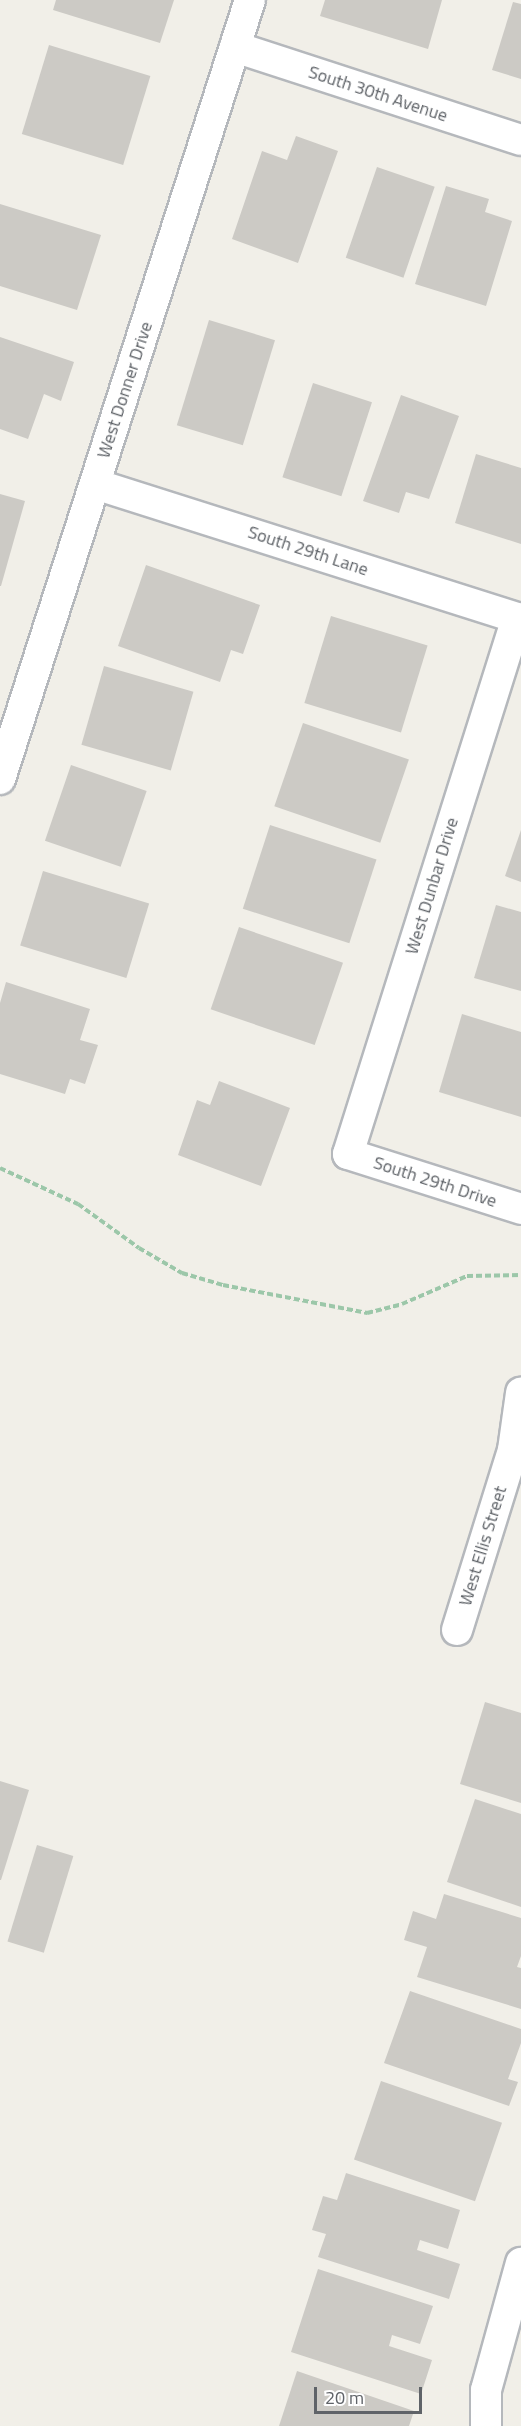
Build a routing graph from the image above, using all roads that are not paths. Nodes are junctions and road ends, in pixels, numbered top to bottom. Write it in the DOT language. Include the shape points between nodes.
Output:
graph roads {
  1 [pos="250,0"];
  2 [pos="235,47"];
  3 [pos="521,140"];
  4 [pos="95,483"];
  5 [pos="519,618"];
  6 [pos="0,779"];
  7 [pos="348,1154"];
  8 [pos="521,1209"];
  9 [pos="521,1393"];
  10 [pos="457,1630"];
  11 [pos="521,2264"];
  12 [pos="486,2426"];
  1 -- 2 [label="street, West Donner Drive"];
  2 -- 3 [label="street, South 30th Avenue"];
  2 -- 4 [label="street, West Donner Drive"];
  4 -- 5 [label="street, South 29th Lane"];
  4 -- 6 [label="street, West Donner Drive"];
  5 -- 7 [label="street, West Dunbar Drive"];
  7 -- 8 [label="street, South 29th Drive"];
  9 -- 10 [label="street, West Ellis Street" via="513,1450"];
  11 -- 12 [label="street" via="486,2390"];
}
